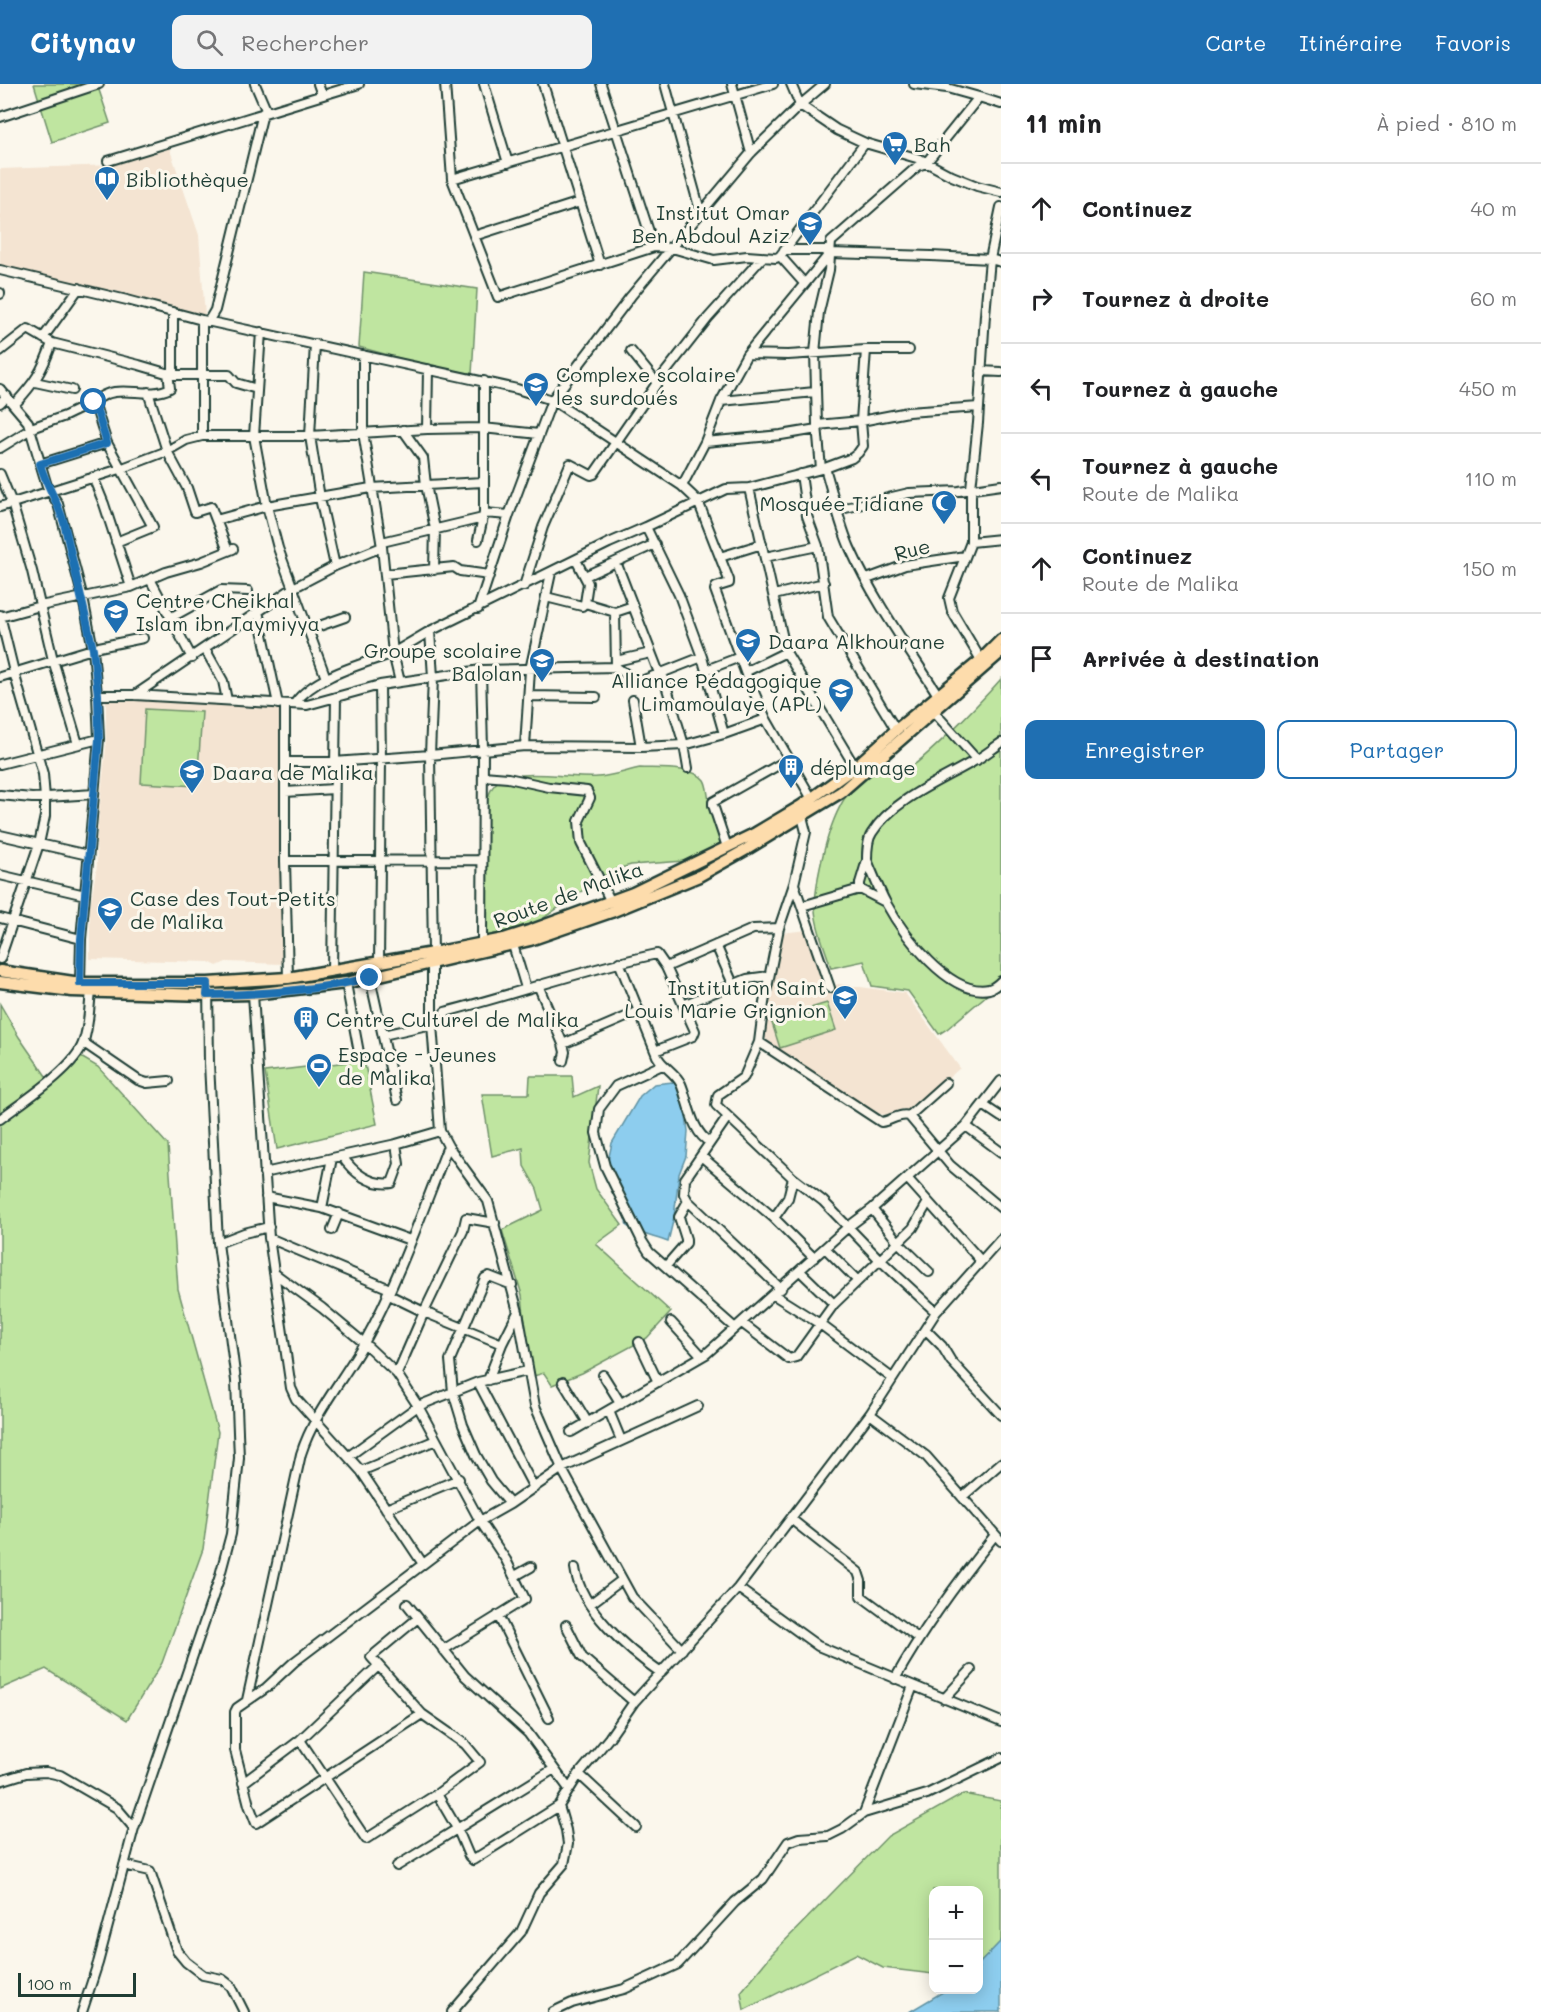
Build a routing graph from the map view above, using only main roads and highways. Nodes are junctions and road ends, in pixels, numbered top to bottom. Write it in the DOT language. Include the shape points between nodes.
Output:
graph roads {
  1 [pos="1001,640"];
  2 [pos="1001,652"];
  3 [pos="432,958"];
  4 [pos="0,971"];
  5 [pos="0,982"];
  1 -- 3 [label="main road, Route de Malika" via="855,767 754,834 611,902 529,931"];
  2 -- 3 [label="main road, Route de Malika" via="841,792 699,876 611,912 513,945"];
  3 -- 4 [label="main road, Route de Malika" via="288,978 208,983 80,983"];
  3 -- 5 [label="main road, Route de Malika" via="346,983 254,994 91,992"];
}
